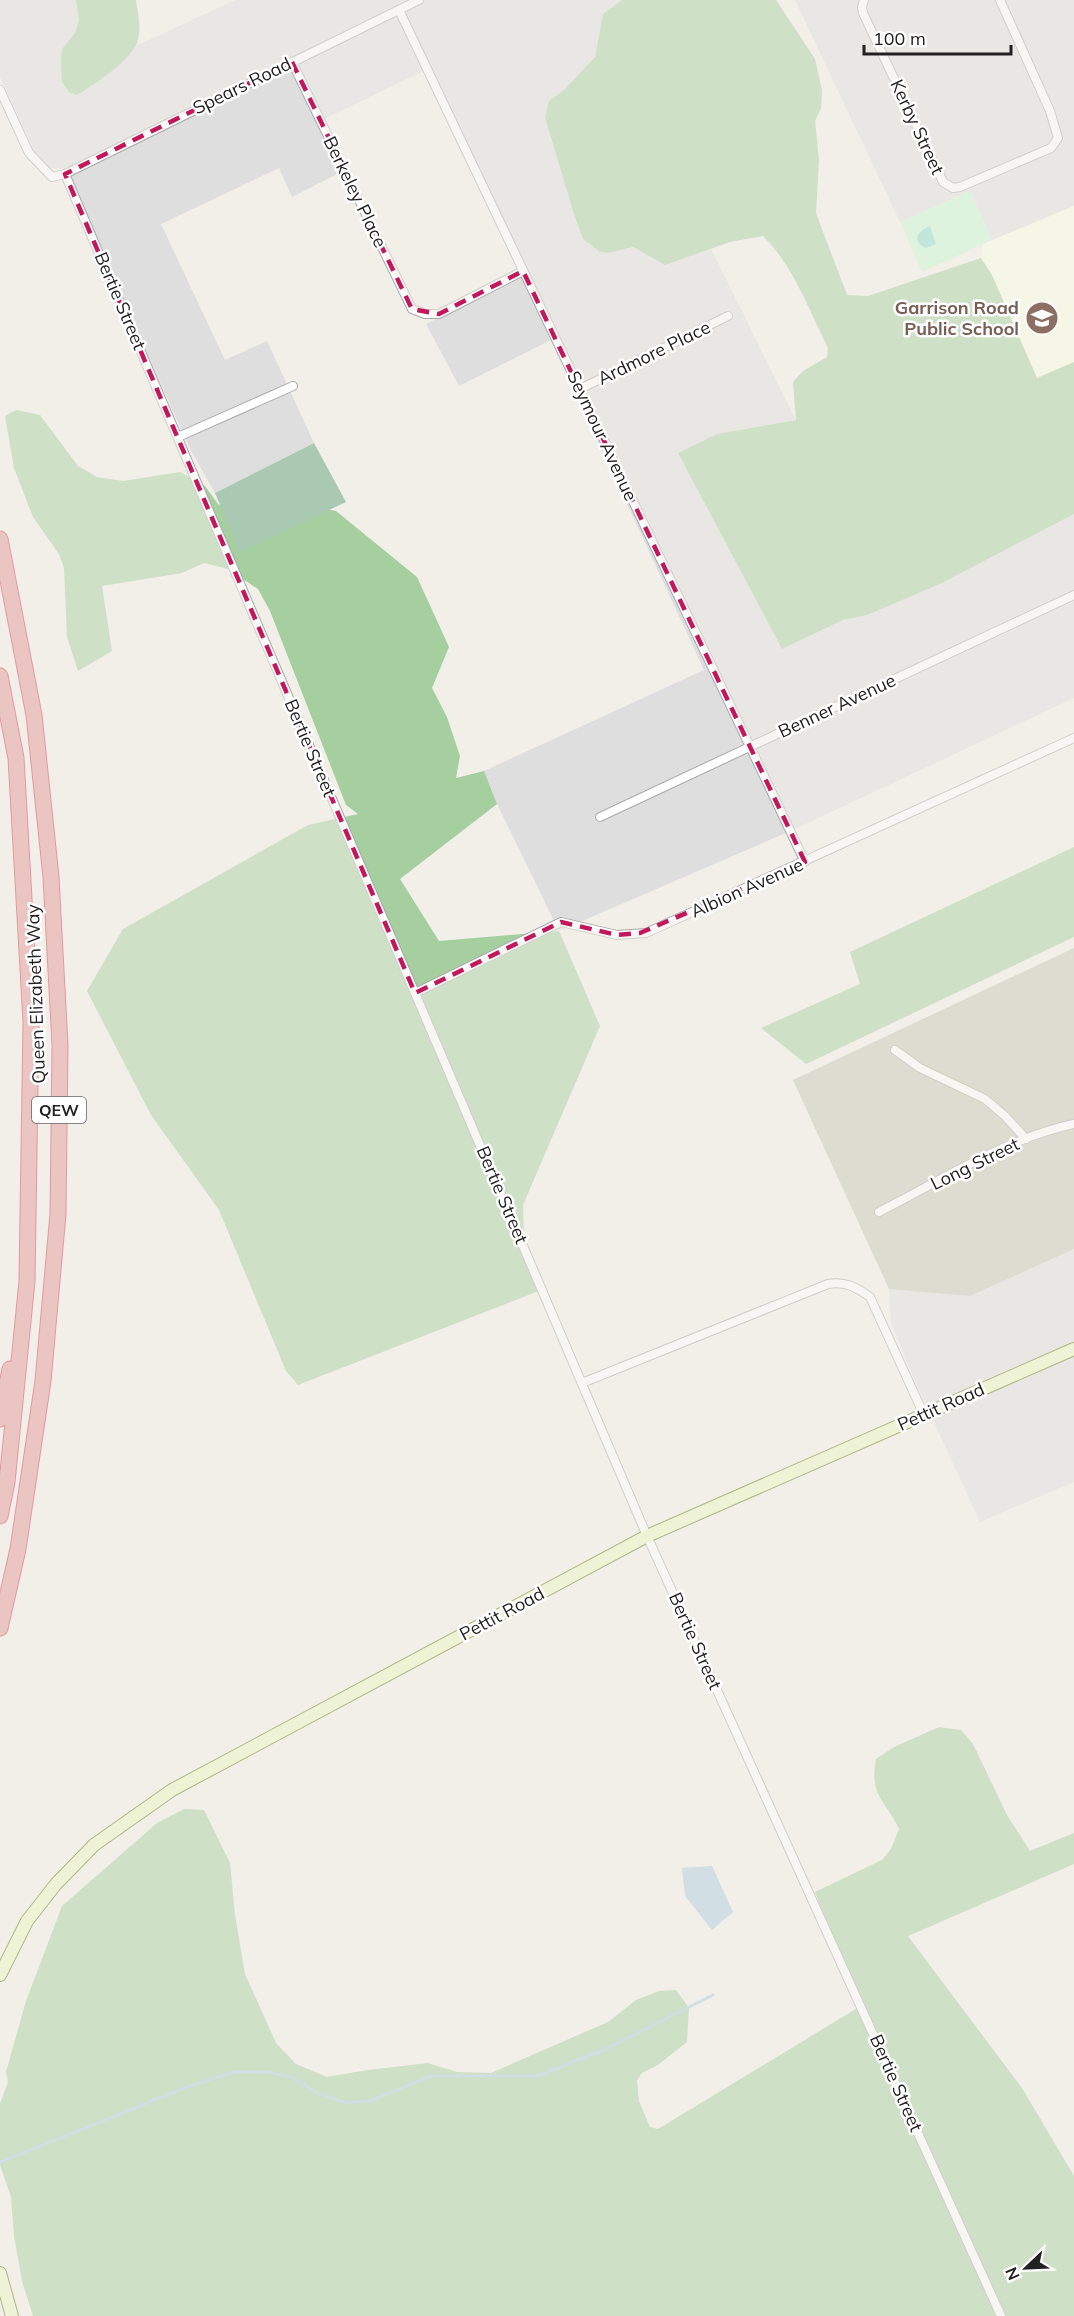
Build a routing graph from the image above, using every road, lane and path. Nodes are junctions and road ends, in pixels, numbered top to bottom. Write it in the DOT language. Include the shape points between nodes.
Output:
graph roads {
  1 [pos="419,0"];
  2 [pos="864,0"];
  3 [pos="1000,0"];
  4 [pos="399,10"];
  5 [pos="292,62"];
  6 [pos="0,90"];
  7 [pos="65,174"];
  8 [pos="523,271"];
  9 [pos="728,316"];
  10 [pos="292,386"];
  11 [pos="580,389"];
  12 [pos="178,437"];
  13 [pos="0,539"];
  14 [pos="1074,595"];
  15 [pos="0,676"];
  16 [pos="1074,738"];
  17 [pos="750,746"];
  18 [pos="600,817"];
  19 [pos="805,862"];
  20 [pos="415,993"];
  21 [pos="895,1050"];
  22 [pos="1074,1124"];
  23 [pos="1026,1139"];
  24 [pos="879,1212"];
  25 [pos="27,1281"];
  26 [pos="1074,1349"];
  27 [pos="582,1383"];
  28 [pos="924,1415"];
  29 [pos="0,1419"];
  30 [pos="0,1516"];
  31 [pos="647,1536"];
  32 [pos="0,1628"];
  33 [pos="0,1975"];
  34 [pos="0,2273"];
  35 [pos="12,2316"];
  36 [pos="1001,2316"];
  1 -- 4 [label="street, Spears Road"];
  2 -- 3 [label="street, Kerby Street" via="863,13 943,182 953,188 1051,148 1058,138 1050,111"];
  4 -- 5 [label="street, Spears Road"];
  4 -- 8 [label="street, Seymour Avenue"];
  5 -- 7 [label="street, Spears Road"];
  5 -- 8 [label="street, Berkeley Place" via="412,309 425,315 439,314"];
  6 -- 7 [label="street" via="29,153 52,177"];
  7 -- 12 [label="street, Bertie Street"];
  8 -- 11 [label="street, Seymour Avenue"];
  9 -- 11 [label="street, Ardmore Place"];
  10 -- 12 [label="street"];
  11 -- 17 [label="street, Seymour Avenue"];
  12 -- 20 [label="street, Bertie Street"];
  13 -- 32 [label="highway, Queen Elizabeth Way / QEW" via="34,715 51,877 60,1045 58,1214 43,1381 18,1549"];
  14 -- 17 [label="street, Benner Avenue"];
  15 -- 25 [label="highway, Queen Elizabeth Way / QEW" via="16,758 32,1022"];
  16 -- 19 [label="street, Albion Avenue"];
  17 -- 18 [label="street, Benner Avenue"];
  17 -- 19 [label="street, Seymour Avenue"];
  19 -- 20 [label="street, Albion Avenue" via="646,933 617,935 561,922"];
  20 -- 27 [label="street, Bertie Street"];
  21 -- 23 [label="street" via="920,1068 985,1099"];
  22 -- 23 [label="street, Long Street"];
  23 -- 24 [label="street, Long Street"];
  25 -- 29 [label="highway"];
  25 -- 30 [label="highway, Queen Elizabeth Way / QEW" via="7,1482"];
  26 -- 28 [label="street, Pettit Road"];
  27 -- 28 [label="street" via="840,1282 870,1297"];
  27 -- 31 [label="street, Bertie Street"];
  28 -- 31 [label="street, Pettit Road"];
  31 -- 33 [label="street, Pettit Road" via="172,1790 94,1845 56,1884 27,1921"];
  31 -- 36 [label="street, Bertie Street"];
  34 -- 35 [label="street"];
}
